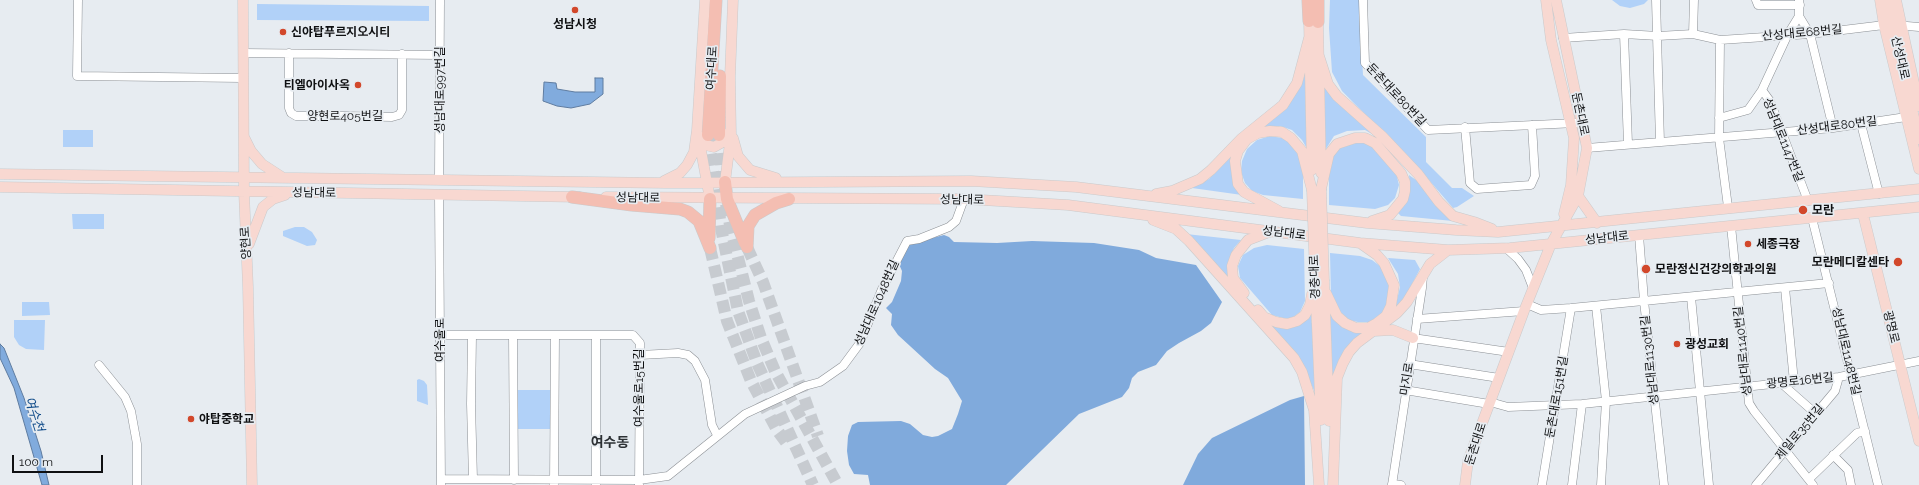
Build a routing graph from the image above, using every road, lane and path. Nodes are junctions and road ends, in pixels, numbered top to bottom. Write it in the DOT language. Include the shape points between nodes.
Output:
graph roads {
  1 [pos="78,0"];
  2 [pos="243,0"];
  3 [pos="440,0"];
  4 [pos="705,0"];
  5 [pos="716,0"];
  6 [pos="724,0"];
  7 [pos="733,0"];
  8 [pos="1308,0"];
  9 [pos="1318,0"];
  10 [pos="1363,0"];
  11 [pos="1546,0"];
  12 [pos="1556,0"];
  13 [pos="1656,0"];
  14 [pos="1694,0"];
  15 [pos="1880,0"];
  16 [pos="1888,0"];
  17 [pos="1896,0"];
  18 [pos="1902,0"];
  19 [pos="1800,2"];
  20 [pos="1757,3"];
  21 [pos="1799,16"];
  22 [pos="1314,21"];
  23 [pos="1884,25"];
  24 [pos="1919,27"];
  25 [pos="1901,31"];
  26 [pos="1624,34"];
  27 [pos="1693,34"];
  28 [pos="1788,34"];
  29 [pos="1810,34"];
  30 [pos="1658,36"];
  31 [pos="1310,38"];
  32 [pos="1563,38"];
  33 [pos="1720,40"];
  34 [pos="243,53"];
  35 [pos="289,53"];
  36 [pos="402,54"];
  37 [pos="440,55"];
  38 [pos="1319,56"];
  39 [pos="1919,75"];
  40 [pos="242,78"];
  41 [pos="1762,90"];
  42 [pos="1919,106"];
  43 [pos="1906,117"];
  44 [pos="1719,118"];
  45 [pos="1571,123"];
  46 [pos="1583,123"];
  47 [pos="1861,124"];
  48 [pos="1532,125"];
  49 [pos="731,126"];
  50 [pos="1465,127"];
  51 [pos="1833,128"];
  52 [pos="697,130"];
  53 [pos="1782,133"];
  54 [pos="243,135"];
  55 [pos="1719,138"];
  56 [pos="1919,139"];
  57 [pos="1660,142"];
  58 [pos="1628,144"];
  59 [pos="1587,148"];
  60 [pos="1919,169"];
  61 [pos="0,174"];
  62 [pos="243,176"];
  63 [pos="282,177"];
  64 [pos="439,179"];
  65 [pos="708,182"];
  66 [pos="725,182"];
  67 [pos="787,182"];
  68 [pos="656,183"];
  69 [pos="0,188"];
  70 [pos="1919,189"];
  71 [pos="1317,190"];
  72 [pos="244,192"];
  73 [pos="292,193"];
  74 [pos="1879,194"];
  75 [pos="439,195"];
  76 [pos="1148,196"];
  77 [pos="1578,196"];
  78 [pos="572,197"];
  79 [pos="710,199"];
  80 [pos="727,199"];
  81 [pos="789,199"];
  82 [pos="964,199"];
  83 [pos="1808,201"];
  84 [pos="1728,207"];
  85 [pos="1919,207"];
  86 [pos="1131,212"];
  87 [pos="1284,214"];
  88 [pos="1863,214"];
  89 [pos="1812,218"];
  90 [pos="1367,223"];
  91 [pos="1597,223"];
  92 [pos="1561,225"];
  93 [pos="1731,226"];
  94 [pos="1269,232"];
  95 [pos="1498,232"];
  96 [pos="1639,235"];
  97 [pos="1360,243"];
  98 [pos="1551,244"];
  99 [pos="1506,248"];
  100 [pos="247,250"];
  101 [pos="1448,250"];
  102 [pos="1423,274"];
  103 [pos="1319,280"];
  104 [pos="1830,283"];
  105 [pos="1533,288"];
  106 [pos="1785,288"];
  107 [pos="1737,292"];
  108 [pos="1691,297"];
  109 [pos="1644,301"];
  110 [pos="1596,306"];
  111 [pos="1525,308"];
  112 [pos="1571,308"];
  113 [pos="1417,319"];
  114 [pos="1372,331"];
  115 [pos="440,335"];
  116 [pos="513,335"];
  117 [pos="555,335"];
  118 [pos="596,335"];
  119 [pos="472,336"];
  120 [pos="1413,338"];
  121 [pos="1509,352"];
  122 [pos="640,355"];
  123 [pos="1919,361"];
  124 [pos="1409,364"];
  125 [pos="99,365"];
  126 [pos="1900,365"];
  127 [pos="1852,375"];
  128 [pos="1839,377"];
  129 [pos="1499,378"];
  130 [pos="1794,382"];
  131 [pos="1781,383"];
  132 [pos="1747,386"];
  133 [pos="1405,390"];
  134 [pos="1701,391"];
  135 [pos="1654,395"];
  136 [pos="1606,401"];
  137 [pos="1490,403"];
  138 [pos="1582,404"];
  139 [pos="1555,405"];
  140 [pos="1815,413"];
  141 [pos="1865,431"];
  142 [pos="717,435"];
  143 [pos="1919,441"];
  144 [pos="1785,450"];
  145 [pos="1833,455"];
  146 [pos="1763,476"];
  147 [pos="473,479"];
  148 [pos="514,480"];
  149 [pos="441,482"];
  150 [pos="554,482"];
  151 [pos="596,482"];
  152 [pos="1811,482"];
  153 [pos="639,483"];
  154 [pos="1392,484"];
  155 [pos="137,485"];
  156 [pos="252,485"];
  157 [pos="1319,485"];
  158 [pos="1323,485"];
  159 [pos="1333,485"];
  160 [pos="1401,485"];
  161 [pos="1465,485"];
  162 [pos="1542,485"];
  163 [pos="1572,485"];
  164 [pos="1601,485"];
  165 [pos="1664,485"];
  166 [pos="1709,485"];
  167 [pos="1756,485"];
  168 [pos="1768,485"];
  169 [pos="1851,485"];
  170 [pos="1878,485"];
  1 -- 40 [label="street" via="77,76"];
  2 -- 34 [label="main road, 양현로"];
  3 -- 37 [label="street, 성남대로997번길"];
  4 -- 52 [label="main road"];
  5 -- 6 [label="highway, 여수대로" via="714,135"];
  7 -- 49 [label="main road"];
  8 -- 22 [label="highway"];
  9 -- 22 [label="highway"];
  10 -- 50 [label="street, 둔촌대로80번길" via="1365,63 1428,130"];
  11 -- 45 [label="main road, 둔촌대로" via="1551,40"];
  12 -- 32 [label="main road, 둔촌대로"];
  13 -- 30 [label="street"];
  14 -- 27 [label="street"];
  15 -- 23 [label="main road"];
  16 -- 25 [label="main road, 산성대로"];
  17 -- 25 [label="main road, 산성대로"];
  18 -- 25 [label="main road"];
  19 -- 20 [label="street"];
  19 -- 21 [label="street"];
  21 -- 28 [label="street, 성남대로1147번길"];
  21 -- 29 [label="street"];
  22 -- 31 [label="main road, 경충대로"];
  22 -- 38 [label="main road, 경충대로"];
  23 -- 29 [label="street, 산성대로68번길"];
  23 -- 43 [label="main road"];
  24 -- 25 [label="street"];
  25 -- 39 [label="main road"];
  25 -- 42 [label="main road, 산성대로"];
  25 -- 56 [label="main road, 산성대로"];
  26 -- 30 [label="street, 산성대로68번길"];
  26 -- 32 [label="street, 산성대로68번길"];
  26 -- 58 [label="street"];
  27 -- 30 [label="street, 산성대로68번길"];
  27 -- 33 [label="street, 산성대로68번길"];
  28 -- 29 [label="street, 산성대로68번길"];
  28 -- 33 [label="street, 산성대로68번길"];
  28 -- 41 [label="street, 성남대로1147번길"];
  29 -- 51 [label="street"];
  30 -- 57 [label="street"];
  31 -- 71 [label="main road, 경충대로"];
  31 -- 76 [label="main road" via="1297,83 1283,105 1241,139 1200,179 1172,191"];
  32 -- 46 [label="main road, 둔촌대로"];
  33 -- 44 [label="street"];
  34 -- 35 [label="street"];
  34 -- 40 [label="main road, 양현로"];
  35 -- 36 [label="street"];
  35 -- 36 [label="street, 양현로405번길" via="289,108 296,116 399,115 402,110"];
  36 -- 37 [label="street"];
  37 -- 64 [label="street, 성남대로997번길"];
  38 -- 71 [label="main road, 경충대로"];
  38 -- 95 [label="main road" via="1328,84 1337,96 1382,136 1453,216"];
  40 -- 54 [label="main road, 양현로"];
  41 -- 44 [label="street" via="1748,110"];
  41 -- 53 [label="street, 성남대로1147번길" via="1770,101"];
  43 -- 47 [label="street, 산성대로80번길"];
  43 -- 60 [label="main road"];
  44 -- 55 [label="street"];
  45 -- 46 [label="street, 둔촌대로80번길"];
  45 -- 48 [label="street, 둔촌대로80번길"];
  45 -- 92 [label="main road, 둔촌대로" via="1574,153 1571,185"];
  46 -- 59 [label="main road, 둔촌대로"];
  47 -- 51 [label="street, 산성대로80번길"];
  47 -- 74 [label="street"];
  48 -- 50 [label="street, 둔촌대로80번길"];
  48 -- 50 [label="street" via="1535,176 1531,185 1477,189 1470,183"];
  49 -- 52 [label="main road" via="725,140 714,147 701,140"];
  49 -- 66 [label="main road"];
  49 -- 67 [label="main road" via="736,150 744,164 755,172"];
  51 -- 53 [label="street, 산성대로80번길"];
  52 -- 65 [label="main road"];
  52 -- 68 [label="main road" via="694,152 687,165 675,177"];
  53 -- 55 [label="street, 산성대로80번길"];
  53 -- 83 [label="street, 성남대로1147번길"];
  54 -- 62 [label="main road, 양현로"];
  54 -- 63 [label="main road" via="251,151 262,164"];
  55 -- 57 [label="street, 산성대로80번길"];
  55 -- 84 [label="street"];
  57 -- 58 [label="street, 산성대로80번길"];
  58 -- 59 [label="street, 산성대로80번길"];
  59 -- 77 [label="main road, 둔촌대로"];
  61 -- 62 [label="main road, 성남대로"];
  62 -- 63 [label="main road, 성남대로"];
  62 -- 72 [label="main road, 양현로"];
  63 -- 64 [label="main road, 성남대로"];
  64 -- 68 [label="main road, 성남대로"];
  65 -- 66 [label="main road, 성남대로"];
  65 -- 68 [label="main road, 성남대로"];
  65 -- 79 [label="main road"];
  66 -- 67 [label="main road, 성남대로"];
  66 -- 80 [label="highway"];
  67 -- 76 [label="main road, 성남대로" via="971,181 1076,187"];
  69 -- 72 [label="main road, 성남대로"];
  70 -- 74 [label="main road, 성남대로"];
  71 -- 87 [label="main road" via="1302,151 1291,138 1282,132 1270,131 1258,133 1247,139 1238,151 1235,161 1238,184 1244,192"];
  71 -- 90 [label="main road" via="1329,154 1337,144 1355,138 1365,138 1375,143 1401,173 1405,191 1403,199 1390,215"];
  71 -- 103 [label="main road, 경충대로, bridge"];
  72 -- 73 [label="main road, 성남대로"];
  72 -- 100 [label="main road, 양현로"];
  73 -- 75 [label="main road, 성남대로"];
  73 -- 100 [label="main road" via="273,199 263,207"];
  74 -- 83 [label="main road, 성남대로"];
  75 -- 78 [label="main road, 성남대로"];
  75 -- 115 [label="street, 여수울로"];
  76 -- 87 [label="main road, 성남대로"];
  77 -- 91 [label="main road"];
  77 -- 92 [label="main road, 둔촌대로"];
  78 -- 79 [label="main road, 성남대로"];
  78 -- 79 [label="highway" via="680,209 699,221 710,248"];
  79 -- 80 [label="main road, 성남대로"];
  80 -- 81 [label="main road, 성남대로"];
  80 -- 81 [label="highway" via="747,247 748,226 755,215 765,208"];
  81 -- 82 [label="main road, 성남대로"];
  82 -- 86 [label="main road, 성남대로" via="1068,205"];
  82 -- 142 [label="street, 성남대로1048번길" via="956,222 919,239 907,241 888,276 860,343 843,366 820,382 805,386 745,414"];
  83 -- 84 [label="main road, 성남대로"];
  84 -- 91 [label="main road, 성남대로"];
  85 -- 88 [label="main road, 성남대로"];
  86 -- 94 [label="main road, 성남대로"];
  86 -- 157 [label="main road" via="1163,223 1189,241 1294,358 1302,372 1314,410"];
  87 -- 90 [label="main road, 성남대로"];
  88 -- 89 [label="main road, 성남대로"];
  88 -- 126 [label="main road, 광명로"];
  89 -- 93 [label="main road, 성남대로"];
  89 -- 104 [label="street, 성남대로1148번길"];
  90 -- 95 [label="main road, 성남대로"];
  91 -- 92 [label="main road, 성남대로"];
  92 -- 95 [label="main road, 성남대로"];
  92 -- 98 [label="main road, 둔촌대로"];
  93 -- 96 [label="main road, 성남대로"];
  93 -- 107 [label="street, 성남대로1140번길"];
  94 -- 97 [label="main road, 성남대로"];
  94 -- 103 [label="main road" via="1248,240 1236,255 1232,266 1237,286 1264,317 1287,324 1297,321 1305,315"];
  96 -- 98 [label="main road, 성남대로"];
  96 -- 109 [label="street, 성남대로1130번길"];
  97 -- 101 [label="main road, 성남대로"];
  97 -- 103 [label="main road" via="1377,255 1392,279 1394,296 1386,316 1368,328 1356,328 1345,323 1337,316"];
  98 -- 99 [label="main road, 성남대로"];
  98 -- 105 [label="main road, 둔촌대로"];
  99 -- 101 [label="main road, 성남대로"];
  99 -- 105 [label="street" via="1526,270"];
  100 -- 156 [label="main road, 양현로"];
  101 -- 102 [label="main road" via="1430,264"];
  102 -- 113 [label="street, 마지로"];
  102 -- 114 [label="main road" via="1407,302 1397,313"];
  103 -- 158 [label="main road, 경충대로"];
  103 -- 159 [label="main road, 경충대로"];
  104 -- 106 [label="street"];
  104 -- 127 [label="street, 성남대로1148번길"];
  105 -- 111 [label="main road, 둔촌대로"];
  106 -- 107 [label="street"];
  106 -- 130 [label="street"];
  107 -- 108 [label="street"];
  107 -- 132 [label="street, 성남대로1140번길"];
  108 -- 109 [label="street"];
  108 -- 134 [label="street"];
  109 -- 110 [label="street"];
  109 -- 135 [label="street, 성남대로1130번길"];
  110 -- 112 [label="street"];
  110 -- 136 [label="street"];
  111 -- 112 [label="street"];
  111 -- 113 [label="street"];
  111 -- 121 [label="main road, 둔촌대로"];
  112 -- 139 [label="street, 둔촌대로151번길"];
  113 -- 120 [label="street, 마지로"];
  114 -- 120 [label="main road" via="1393,330"];
  114 -- 159 [label="main road" via="1349,352 1337,378"];
  115 -- 119 [label="street, 여수울로15번길"];
  115 -- 149 [label="street, 여수울로"];
  116 -- 117 [label="street, 여수울로15번길"];
  116 -- 119 [label="street, 여수울로15번길"];
  116 -- 148 [label="street"];
  117 -- 118 [label="street, 여수울로15번길"];
  117 -- 150 [label="street"];
  118 -- 122 [label="street, 여수울로15번길" via="633,335 640,343"];
  118 -- 151 [label="street"];
  119 -- 147 [label="street" via="470,404"];
  120 -- 121 [label="street"];
  120 -- 124 [label="street, 마지로"];
  121 -- 129 [label="main road, 둔촌대로"];
  122 -- 142 [label="street" via="678,353 688,355 695,361 705,380 712,425"];
  122 -- 153 [label="street, 여수울로15번길"];
  123 -- 126 [label="street"];
  124 -- 129 [label="street"];
  124 -- 133 [label="street, 마지로"];
  125 -- 155 [label="street" via="124,397 131,411 138,444"];
  126 -- 127 [label="street, 광명로16번길"];
  126 -- 143 [label="main road, 광명로"];
  127 -- 128 [label="street, 광명로16번길"];
  127 -- 141 [label="street, 성남대로1148번길"];
  128 -- 130 [label="street, 광명로16번길"];
  128 -- 140 [label="street, 제일로35번길" via="1835,391"];
  129 -- 137 [label="main road, 둔촌대로"];
  130 -- 131 [label="street, 광명로16번길"];
  131 -- 132 [label="street, 광명로16번길"];
  131 -- 140 [label="street"];
  132 -- 134 [label="street, 광명로16번길"];
  132 -- 144 [label="street, 성남대로1140번길" via="1749,403"];
  133 -- 137 [label="street"];
  133 -- 154 [label="street, 마지로"];
  134 -- 135 [label="street, 광명로16번길"];
  134 -- 166 [label="street"];
  135 -- 136 [label="street, 광명로16번길"];
  135 -- 165 [label="street, 성남대로1130번길"];
  136 -- 138 [label="street, 광명로16번길"];
  136 -- 164 [label="street"];
  137 -- 139 [label="street, 광명로16번길" via="1508,407"];
  137 -- 161 [label="main road, 둔촌대로" via="1468,461"];
  138 -- 139 [label="street, 광명로16번길"];
  138 -- 163 [label="street"];
  139 -- 162 [label="street, 둔촌대로151번길"];
  140 -- 144 [label="street, 제일로35번길"];
  141 -- 145 [label="street, 성남대로1140번길" via="1857,433"];
  141 -- 170 [label="street, 성남대로1148번길"];
  142 -- 153 [label="street, 성남대로1048번길" via="668,476"];
  144 -- 146 [label="street, 제일로35번길"];
  144 -- 152 [label="street, 성남대로1140번길"];
  145 -- 152 [label="street, 성남대로1140번길"];
  145 -- 169 [label="street" via="1848,470"];
  146 -- 167 [label="street, 제일로35번길"];
  146 -- 168 [label="street"];
  147 -- 148 [label="street, 성남대로1048번길"];
  147 -- 149 [label="street, 성남대로1048번길"];
  148 -- 150 [label="street, 성남대로1048번길"];
  150 -- 151 [label="street, 성남대로1048번길"];
  151 -- 153 [label="street, 성남대로1048번길"];
  154 -- 160 [label="street"];
}
